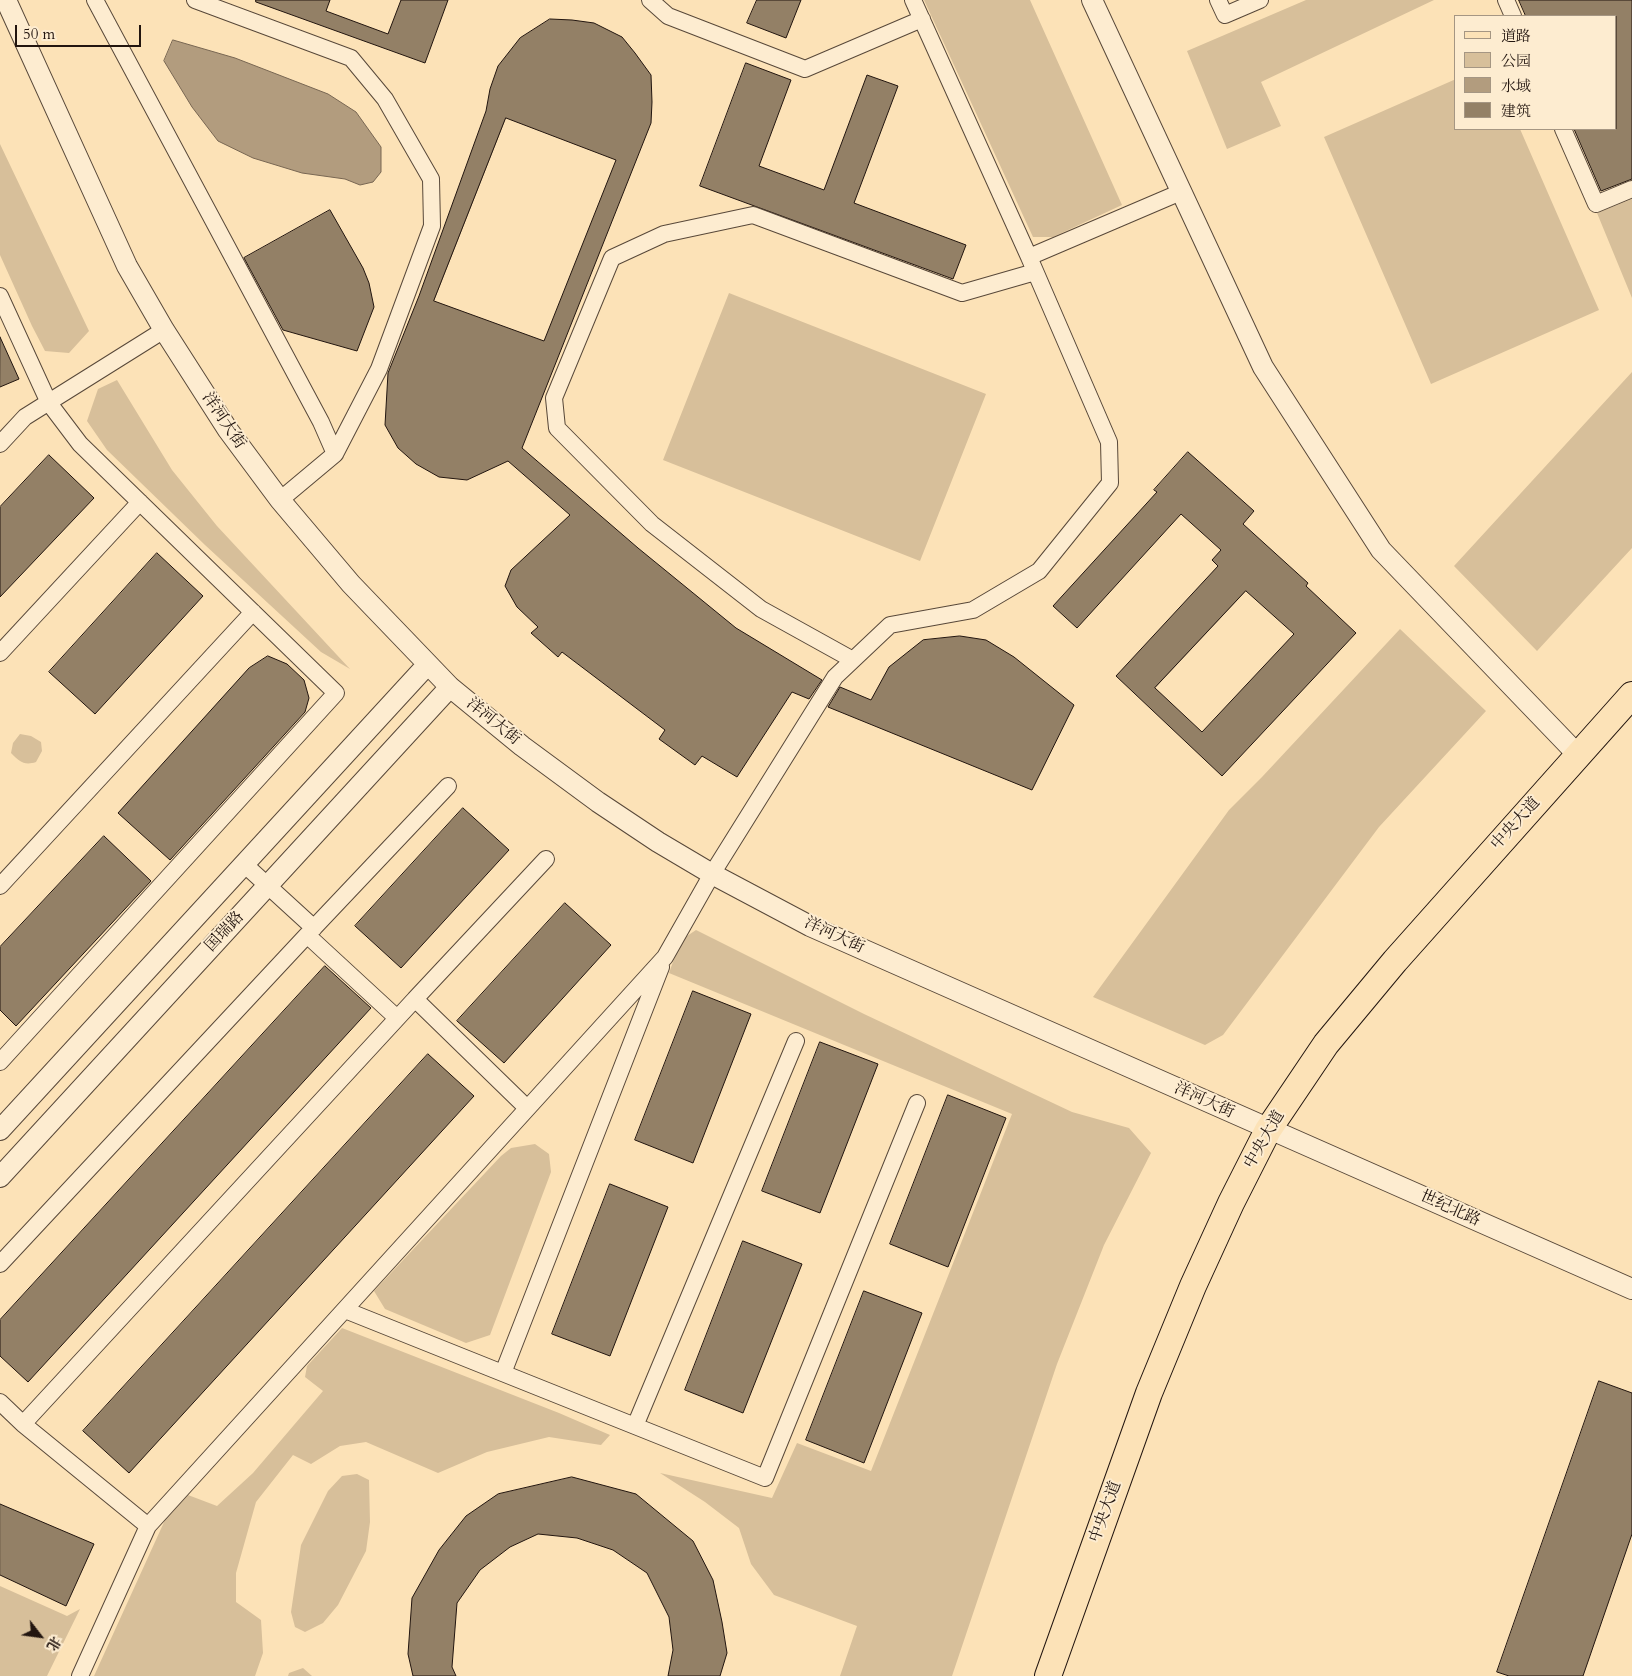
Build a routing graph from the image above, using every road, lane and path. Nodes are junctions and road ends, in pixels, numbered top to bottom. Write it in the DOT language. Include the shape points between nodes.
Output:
graph roads {
  1 [pos="6,0"];
  2 [pos="95,0"];
  3 [pos="194,0"];
  4 [pos="650,0"];
  5 [pos="913,0"];
  6 [pos="1092,0"];
  7 [pos="1218,0"];
  8 [pos="1260,0"];
  9 [pos="1506,0"];
  10 [pos="1513,15"];
  11 [pos="922,20"];
  12 [pos="1563,130"];
  13 [pos="1632,189"];
  14 [pos="1182,192"];
  15 [pos="1032,264"];
  16 [pos="0,296"];
  17 [pos="164,330"];
  18 [pos="49,402"];
  19 [pos="24,418"];
  20 [pos="0,429"];
  21 [pos="0,444"];
  22 [pos="335,454"];
  23 [pos="280,500"];
  24 [pos="140,502"];
  25 [pos="253,612"];
  26 [pos="0,653"];
  27 [pos="853,660"];
  28 [pos="428,664"];
  29 [pos="450,687"];
  30 [pos="1632,695"];
  31 [pos="1578,755"];
  32 [pos="448,786"];
  33 [pos="546,859"];
  34 [pos="244,864"];
  35 [pos="712,874"];
  36 [pos="268,885"];
  37 [pos="0,886"];
  38 [pos="310,932"];
  39 [pos="664,957"];
  40 [pos="414,999"];
  41 [pos="397,1018"];
  42 [pos="796,1041"];
  43 [pos="0,1062"];
  44 [pos="917,1103"];
  45 [pos="527,1108"];
  46 [pos="0,1130"];
  47 [pos="1268,1130"];
  48 [pos="0,1177"];
  49 [pos="0,1264"];
  50 [pos="1632,1289"];
  51 [pos="345,1310"];
  52 [pos="503,1373"];
  53 [pos="0,1402"];
  54 [pos="23,1424"];
  55 [pos="635,1426"];
  56 [pos="148,1526"];
  57 [pos="80,1676"];
  58 [pos="1048,1676"];
  1 -- 17 [label="street, 洋河大街" via="127,266"];
  2 -- 22 [label="street" via="321,422"];
  3 -- 22 [label="street" via="351,58 384,99 431,179 432,226 379,369"];
  4 -- 11 [label="street" via="668,16 805,69"];
  5 -- 11 [label="street"];
  6 -- 14 [label="street"];
  7 -- 8 [label="street" via="1225,15"];
  9 -- 10 [label="street"];
  11 -- 15 [label="street"];
  12 -- 13 [label="street" via="1596,204"];
  14 -- 15 [label="street"];
  14 -- 31 [label="street" via="1263,367 1381,550"];
  15 -- 27 [label="street" via="1109,442 1110,483 1039,571 973,610 890,625"];
  15 -- 27 [label="street" via="962,293 753,216 664,234 612,258 554,398 557,428 652,524 761,609"];
  16 -- 18 [label="street"];
  17 -- 18 [label="street"];
  17 -- 23 [label="street, 洋河大街" via="228,430"];
  18 -- 19 [label="street"];
  18 -- 24 [label="street" via="80,444"];
  19 -- 20 [label="street"];
  19 -- 21 [label="street"];
  22 -- 23 [label="street"];
  23 -- 28 [label="street, 洋河大街" via="351,584"];
  24 -- 25 [label="street"];
  24 -- 26 [label="street"];
  25 -- 37 [label="street"];
  25 -- 43 [label="street" via="336,693"];
  27 -- 35 [label="street" via="834,677"];
  28 -- 29 [label="street, 洋河大街"];
  28 -- 34 [label="street, 国瑞路"];
  29 -- 35 [label="street, 洋河大街" via="598,802"];
  29 -- 36 [label="street, 国瑞路"];
  30 -- 31 [label="main road, 中央大道"];
  31 -- 47 [label="main road, 中央大道" via="1332,1037"];
  32 -- 38 [label="street"];
  33 -- 40 [label="street"];
  34 -- 36 [label="street"];
  34 -- 46 [label="street, 国瑞路"];
  35 -- 39 [label="street"];
  35 -- 47 [label="street, 洋河大街" via="810,926"];
  36 -- 38 [label="street"];
  36 -- 48 [label="street, 国瑞路"];
  38 -- 41 [label="street"];
  38 -- 49 [label="street"];
  39 -- 45 [label="street"];
  39 -- 52 [label="street"];
  40 -- 41 [label="street"];
  40 -- 45 [label="street"];
  41 -- 54 [label="street"];
  42 -- 55 [label="street"];
  44 -- 55 [label="street" via="765,1478"];
  45 -- 51 [label="street"];
  47 -- 50 [label="street, 世纪北路"];
  47 -- 58 [label="main road, 中央大道" via="1212,1244 1152,1384"];
  51 -- 52 [label="street"];
  51 -- 56 [label="street"];
  52 -- 55 [label="street"];
  53 -- 54 [label="street"];
  54 -- 56 [label="street"];
  56 -- 57 [label="street"];
}
